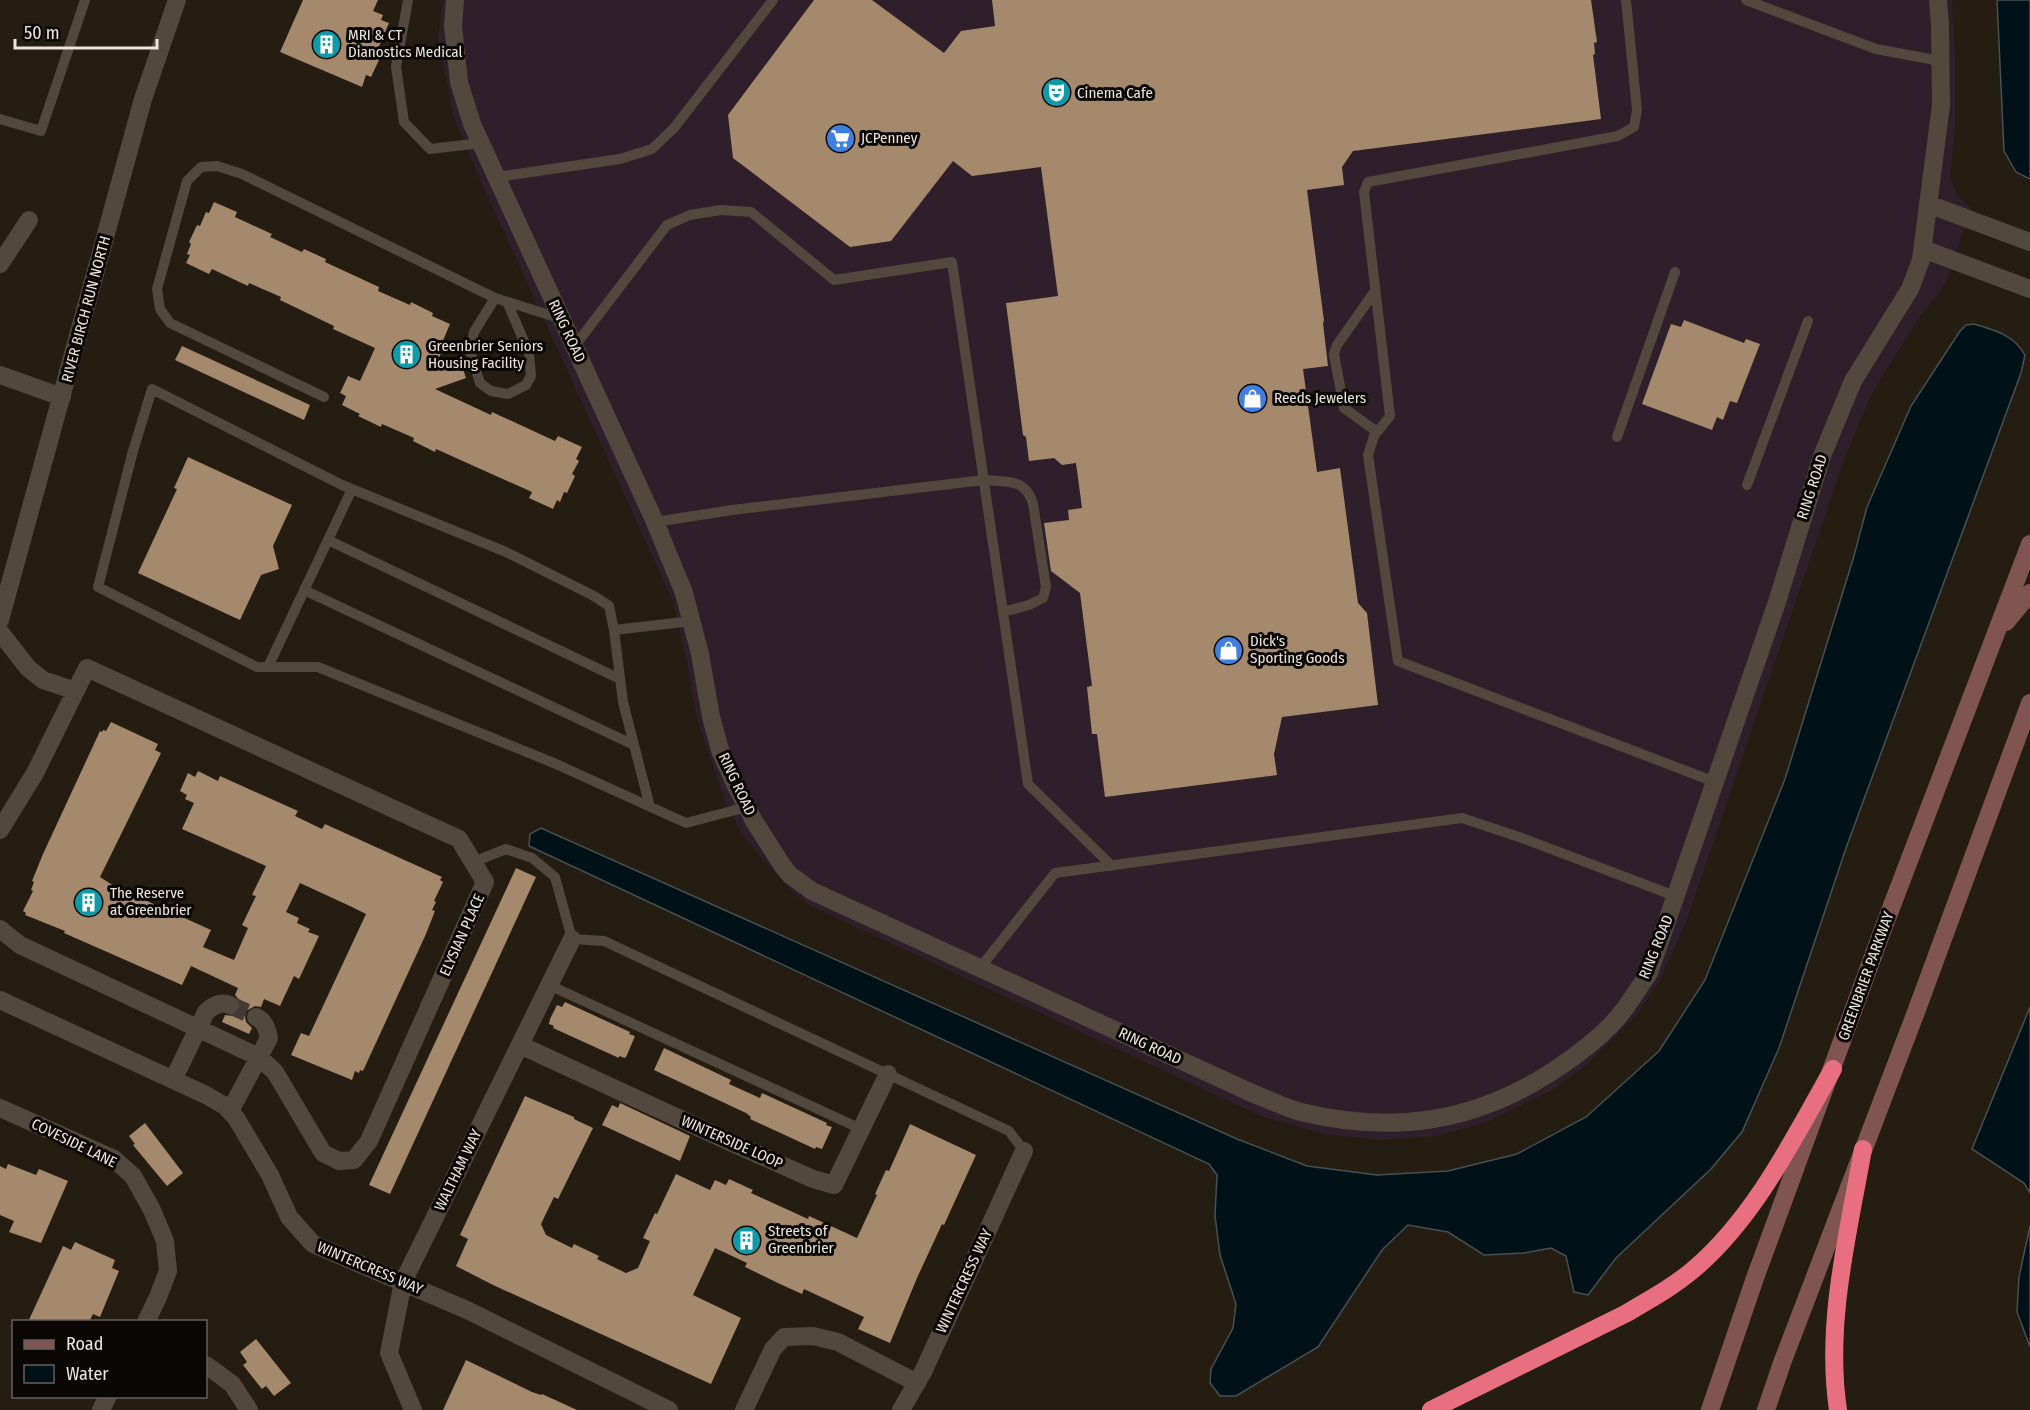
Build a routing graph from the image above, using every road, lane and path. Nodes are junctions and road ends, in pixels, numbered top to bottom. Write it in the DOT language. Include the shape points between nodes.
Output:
graph roads {
  1 [pos="85,0"];
  2 [pos="175,0"];
  3 [pos="408,0"];
  4 [pos="455,0"];
  5 [pos="773,0"];
  6 [pos="1626,0"];
  7 [pos="1746,0"];
  8 [pos="1938,0"];
  9 [pos="1941,61"];
  10 [pos="0,119"];
  11 [pos="481,143"];
  12 [pos="497,177"];
  13 [pos="1928,204"];
  14 [pos="29,220"];
  15 [pos="2030,242"];
  16 [pos="1923,249"];
  17 [pos="0,264"];
  18 [pos="1675,272"];
  19 [pos="2030,289"];
  20 [pos="1375,291"];
  21 [pos="495,298"];
  22 [pos="508,304"];
  23 [pos="562,319"];
  24 [pos="1808,321"];
  25 [pos="574,347"];
  26 [pos="0,375"];
  27 [pos="62,397"];
  28 [pos="324,397"];
  29 [pos="1377,432"];
  30 [pos="1617,436"];
  31 [pos="984,480"];
  32 [pos="1748,485"];
  33 [pos="352,489"];
  34 [pos="655,522"];
  35 [pos="328,540"];
  36 [pos="2030,544"];
  37 [pos="304,590"];
  38 [pos="2030,593"];
  39 [pos="1003,612"];
  40 [pos="0,620"];
  41 [pos="692,621"];
  42 [pos="614,630"];
  43 [pos="0,632"];
  44 [pos="1995,635"];
  45 [pos="268,667"];
  46 [pos="620,679"];
  47 [pos="76,692"];
  48 [pos="2030,703"];
  49 [pos="634,745"];
  50 [pos="1714,782"];
  51 [pos="650,807"];
  52 [pos="747,807"];
  53 [pos="0,830"];
  54 [pos="473,862"];
  55 [pos="1112,866"];
  56 [pos="1675,896"];
  57 [pos="0,929"];
  58 [pos="572,939"];
  59 [pos="980,968"];
  60 [pos="549,985"];
  61 [pos="0,1000"];
  62 [pos="230,1005"];
  63 [pos="256,1017"];
  64 [pos="199,1028"];
  65 [pos="520,1045"];
  66 [pos="258,1057"];
  67 [pos="1833,1069"];
  68 [pos="888,1074"];
  69 [pos="173,1080"];
  70 [pos="0,1108"];
  71 [pos="230,1111"];
  72 [pos="861,1129"];
  73 [pos="1863,1149"];
  74 [pos="1024,1151"];
  75 [pos="403,1282"];
  76 [pos="147,1320"];
  77 [pos="207,1366"];
  78 [pos="916,1383"];
  79 [pos="249,1410"];
  80 [pos="413,1410"];
  81 [pos="669,1410"];
  82 [pos="744,1410"];
  83 [pos="901,1410"];
  84 [pos="1431,1410"];
  85 [pos="1710,1410"];
  86 [pos="1766,1410"];
  87 [pos="1838,1410"];
  1 -- 10 [label="lane" via="41,130"];
  2 -- 27 [label="street, RIVER BIRCH RUN NORTH" via="143,99"];
  3 -- 11 [label="lane" via="396,67 404,122 430,149"];
  4 -- 11 [label="street, RING ROAD" via="453,26 459,82"];
  5 -- 12 [label="lane" via="674,128 652,149 620,159"];
  6 -- 20 [label="lane" via="1637,110 1634,127 1618,136 1368,182 1364,192"];
  7 -- 9 [label="lane" via="1876,49"];
  8 -- 9 [label="street, RING ROAD"];
  9 -- 13 [label="street, RING ROAD" via="1941,105"];
  11 -- 12 [label="street, RING ROAD"];
  12 -- 23 [label="street, RING ROAD"];
  13 -- 15 [label="street"];
  13 -- 16 [label="street, RING ROAD"];
  14 -- 17 [label="street"];
  16 -- 19 [label="street"];
  16 -- 50 [label="street, RING ROAD" via="1910,290 1853,381 1821,456 1777,602"];
  18 -- 30 [label="lane"];
  20 -- 29 [label="lane" via="1390,416"];
  20 -- 29 [label="lane" via="1334,354 1344,408"];
  21 -- 22 [label="lane"];
  21 -- 22 [label="lane" via="474,332 470,351 480,383 491,391 508,394 526,385 531,376 529,353"];
  21 -- 28 [label="lane" via="242,174 217,166 201,167 187,182 181,200 157,289 160,309 170,323"];
  22 -- 23 [label="lane"];
  23 -- 25 [label="street, RING ROAD"];
  24 -- 32 [label="lane"];
  25 -- 31 [label="lane" via="667,225 690,214 751,212 834,280 952,262"];
  25 -- 34 [label="street, RING ROAD"];
  26 -- 27 [label="street"];
  27 -- 40 [label="street, RIVER BIRCH RUN NORTH"];
  29 -- 50 [label="lane" via="1368,455 1398,661"];
  31 -- 34 [label="lane"];
  31 -- 39 [label="lane"];
  31 -- 39 [label="lane" via="1019,483 1030,492 1046,587 1043,598"];
  33 -- 35 [label="lane"];
  33 -- 42 [label="lane" via="506,552 594,596 609,606"];
  33 -- 45 [label="lane" via="152,389 98,587 257,667"];
  34 -- 41 [label="street, RING ROAD"];
  35 -- 37 [label="lane"];
  35 -- 46 [label="lane"];
  36 -- 44 [label="main road, GREENBRIER PARKWAY"];
  37 -- 45 [label="lane"];
  37 -- 49 [label="lane"];
  38 -- 44 [label="main road"];
  39 -- 55 [label="lane" via="1028,784"];
  41 -- 42 [label="lane"];
  41 -- 52 [label="street, RING ROAD" via="721,753"];
  42 -- 46 [label="lane"];
  43 -- 47 [label="street" via="28,668 43,680"];
  44 -- 67 [label="main road, GREENBRIER PARKWAY"];
  45 -- 51 [label="lane" via="318,667 556,764"];
  46 -- 49 [label="lane"];
  47 -- 53 [label="street, ELYSIAN PLACE"];
  47 -- 54 [label="street, ELYSIAN PLACE" via="87,668 459,839"];
  48 -- 73 [label="main road"];
  49 -- 51 [label="lane"];
  50 -- 56 [label="street, RING ROAD"];
  51 -- 52 [label="lane" via="686,823"];
  52 -- 59 [label="street, RING ROAD" via="782,865 801,884"];
  54 -- 58 [label="lane" via="506,849 532,858 555,877"];
  54 -- 66 [label="street, ELYSIAN PLACE" via="485,882 369,1141 354,1160 339,1161 323,1153 275,1072"];
  55 -- 56 [label="lane" via="1462,819"];
  55 -- 59 [label="lane" via="1055,873"];
  56 -- 59 [label="street, RING ROAD" via="1649,973 1622,1012 1594,1041 1527,1087 1491,1104 1420,1122 1383,1124 1299,1112"];
  57 -- 64 [label="street, ELYSIAN PLACE" via="20,945"];
  58 -- 60 [label="street, WALTHAM WAY"];
  58 -- 68 [label="lane" via="603,941"];
  60 -- 65 [label="street, WALTHAM WAY"];
  60 -- 72 [label="lane"];
  61 -- 69 [label="street, WINTERCRESS WAY"];
  62 -- 64 [label="street" via="214,1005"];
  63 -- 66 [label="street" via="266,1027 269,1038"];
  64 -- 66 [label="street, ELYSIAN PLACE"];
  64 -- 69 [label="street"];
  65 -- 72 [label="street, WINTERSIDE LOOP" via="730,1142 834,1185"];
  65 -- 75 [label="street, WALTHAM WAY"];
  66 -- 71 [label="street"];
  67 -- 84 [label="highway" via="1773,1174 1724,1239 1695,1268 1625,1314"];
  67 -- 85 [label="main road, GREENBRIER PARKWAY"];
  68 -- 72 [label="street, WINTERSIDE LOOP"];
  68 -- 74 [label="lane" via="1008,1131"];
  69 -- 71 [label="street, WINTERCRESS WAY"];
  70 -- 76 [label="street, COVESIDE LANE" via="114,1159 133,1176 165,1241 168,1270"];
  71 -- 75 [label="street, WINTERCRESS WAY" via="270,1175 289,1217 313,1244"];
  73 -- 86 [label="main road"];
  73 -- 87 [label="highway" via="1835,1327"];
  74 -- 78 [label="street, WINTERCRESS WAY"];
  75 -- 80 [label="street, WALTHAM WAY" via="389,1353"];
  75 -- 81 [label="street, WINTERCRESS WAY"];
  77 -- 79 [label="street" via="232,1384"];
  78 -- 82 [label="street" via="838,1342 813,1336 784,1337 773,1349"];
  78 -- 83 [label="street, WINTERCRESS WAY"];
}
